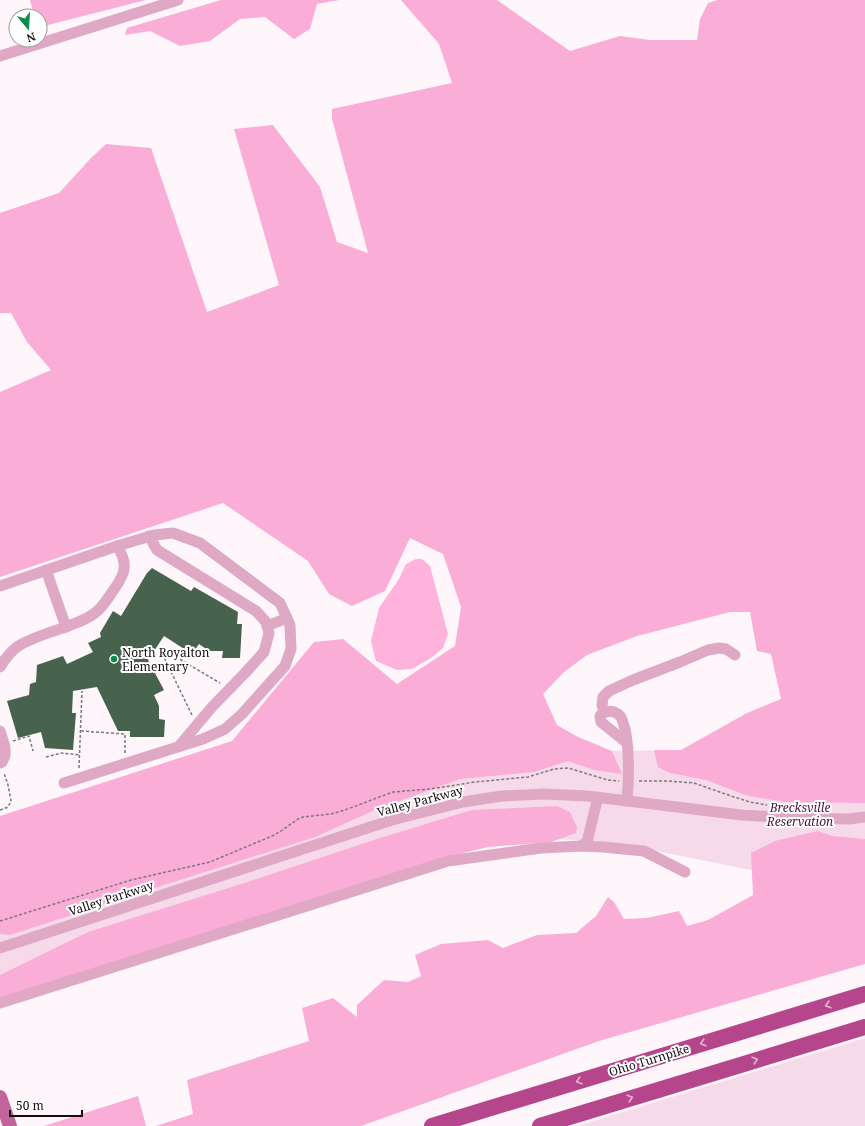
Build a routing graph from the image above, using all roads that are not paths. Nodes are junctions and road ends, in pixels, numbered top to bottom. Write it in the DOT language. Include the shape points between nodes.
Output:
graph roads {
  1 [pos="178,0"];
  2 [pos="0,56"];
  3 [pos="149,536"];
  4 [pos="117,546"];
  5 [pos="46,570"];
  6 [pos="0,586"];
  7 [pos="287,618"];
  8 [pos="267,626"];
  9 [pos="66,627"];
  10 [pos="735,654"];
  11 [pos="3,657"];
  12 [pos="0,668"];
  13 [pos="604,712"];
  14 [pos="0,731"];
  15 [pos="627,743"];
  16 [pos="180,745"];
  17 [pos="2,766"];
  18 [pos="64,783"];
  19 [pos="598,797"];
  20 [pos="628,801"];
  21 [pos="865,817"];
  22 [pos="581,846"];
  23 [pos="685,872"];
  24 [pos="0,948"];
  25 [pos="865,994"];
  26 [pos="0,1003"];
  27 [pos="865,1027"];
  28 [pos="0,1096"];
  29 [pos="10,1126"];
  30 [pos="432,1126"];
  31 [pos="540,1126"];
  1 -- 2 [label="street"];
  3 -- 4 [label="street"];
  3 -- 7 [label="street" via="173,533 200,543 280,602"];
  3 -- 8 [label="street" via="157,550 256,611"];
  4 -- 5 [label="street"];
  4 -- 9 [label="street" via="124,562 124,572 117,584 96,613"];
  5 -- 6 [label="street"];
  5 -- 9 [label="street"];
  7 -- 8 [label="street"];
  7 -- 16 [label="street" via="290,625 291,649 285,666 242,714 225,728 203,739"];
  8 -- 16 [label="street" via="269,633 264,652"];
  9 -- 11 [label="street" via="19,645"];
  10 -- 13 [label="street" via="726,649 708,650 627,683 609,691 603,697"];
  11 -- 12 [label="street"];
  13 -- 15 [label="street" via="600,716 601,722"];
  13 -- 15 [label="street" via="619,714"];
  14 -- 17 [label="street" via="5,746"];
  15 -- 20 [label="street"];
  16 -- 18 [label="street"];
  19 -- 20 [label="street, Valley Parkway"];
  19 -- 22 [label="street" via="587,842"];
  19 -- 24 [label="street, Valley Parkway" via="544,794 502,796 463,802 392,820"];
  20 -- 21 [label="street, Valley Parkway" via="742,815 795,818"];
  22 -- 23 [label="street" via="644,851"];
  22 -- 26 [label="street" via="542,848 448,861"];
  25 -- 30 [label="highway, Ohio Turnpike, one-way"];
  31 -- 27 [label="highway, one-way"];
  28 -- 29 [label="main road"];
}
